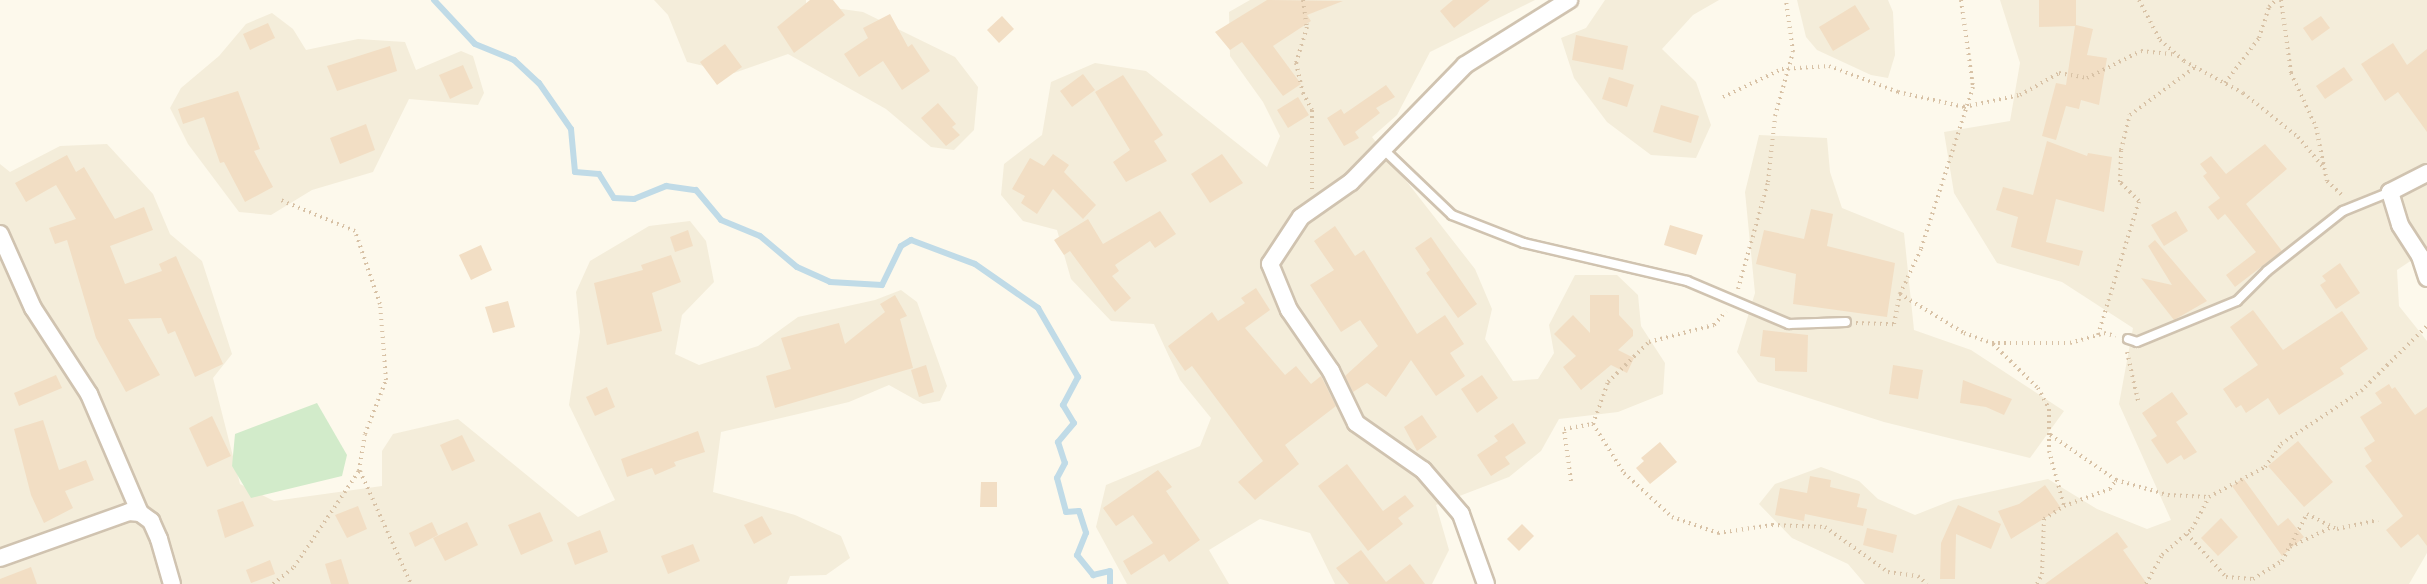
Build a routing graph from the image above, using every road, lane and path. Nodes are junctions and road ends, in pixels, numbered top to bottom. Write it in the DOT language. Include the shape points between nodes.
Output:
graph roads {
  1 [pos="1303,0"];
  2 [pos="1786,0"];
  3 [pos="1960,0"];
  4 [pos="2139,0"];
  5 [pos="2276,0"];
  6 [pos="2281,0"];
  7 [pos="1561,2"];
  8 [pos="2177,55"];
  9 [pos="2194,67"];
  10 [pos="1789,69"];
  11 [pos="2225,83"];
  12 [pos="1723,97"];
  13 [pos="1964,107"];
  14 [pos="1384,150"];
  15 [pos="2324,168"];
  16 [pos="2427,173"];
  17 [pos="2390,192"];
  18 [pos="278,200"];
  19 [pos="2353,206"];
  20 [pos="1308,213"];
  21 [pos="0,234"];
  22 [pos="2427,278"];
  23 [pos="1900,294"];
  24 [pos="1846,322"];
  25 [pos="2427,326"];
  26 [pos="2098,335"];
  27 [pos="2128,339"];
  28 [pos="1992,343"];
  29 [pos="2138,401"];
  30 [pos="1593,424"];
  31 [pos="2049,434"];
  32 [pos="359,471"];
  33 [pos="2116,480"];
  34 [pos="2209,497"];
  35 [pos="2064,506"];
  36 [pos="140,513"];
  37 [pos="2378,520"];
  38 [pos="2332,527"];
  39 [pos="2187,534"];
  40 [pos="2289,548"];
  41 [pos="0,558"];
  42 [pos="172,584"];
  43 [pos="273,584"];
  44 [pos="411,584"];
  45 [pos="1486,584"];
  46 [pos="1927,584"];
  47 [pos="2037,584"];
  48 [pos="2146,584"];
  1 -- 20 [label="path" via="1307,27 1296,63 1312,110 1314,176"];
  2 -- 10 [label="path" via="1793,52"];
  3 -- 13 [label="path" via="1972,87"];
  4 -- 8 [label="path" via="2160,40"];
  5 -- 11 [label="path" via="2269,7 2259,39"];
  6 -- 15 [label="path" via="2291,73 2312,117"];
  7 -- 14 [label="street" via="1465,65"];
  8 -- 9 [label="path"];
  8 -- 13 [label="path" via="2141,51 2087,78 2059,73 2020,95"];
  9 -- 11 [label="path"];
  9 -- 26 [label="path" via="2130,115 2121,150 2120,182 2139,201"];
  10 -- 12 [label="path"];
  10 -- 13 [label="path" via="1829,66 1898,92"];
  11 -- 15 [label="path" via="2298,137"];
  13 -- 23 [label="path" via="1950,165 1936,195 1921,249"];
  14 -- 20 [label="street" via="1351,182"];
  14 -- 24 [label="lane" via="1452,215 1524,243 1687,282 1789,324"];
  15 -- 19 [label="path" via="2327,181"];
  16 -- 17 [label="street"];
  17 -- 19 [label="lane"];
  17 -- 22 [label="street" via="2400,225 2420,256"];
  18 -- 32 [label="path" via="355,231 380,304 386,380 365,434"];
  19 -- 27 [label="lane" via="2267,271 2237,301 2137,342"];
  20 -- 45 [label="street" via="1270,264 1289,310 1331,371 1356,423 1423,470 1461,514"];
  21 -- 36 [label="street" via="33,308 89,394"];
  23 -- 24 [label="path" via="1894,324"];
  23 -- 28 [label="path" via="1964,333"];
  25 -- 34 [label="path" via="2361,391 2281,444 2265,467"];
  26 -- 27 [label="path"];
  26 -- 28 [label="path" via="2070,343"];
  27 -- 29 [label="path" via="2127,357"];
  28 -- 31 [label="path" via="2038,388 2049,409"];
  30 -- 46 [label="path" via="1624,473 1672,517 1718,532 1772,525 1825,527 1888,572 1917,576"];
  31 -- 33 [label="path"];
  31 -- 35 [label="path" via="2049,451"];
  32 -- 43 [label="path" via="294,567"];
  32 -- 44 [label="path"];
  33 -- 34 [label="path" via="2168,495"];
  33 -- 35 [label="path" via="2110,489"];
  34 -- 39 [label="path"];
  35 -- 47 [label="path" via="2044,519 2042,574"];
  36 -- 41 [label="street" via="129,512"];
  36 -- 42 [label="street" via="151,521"];
  37 -- 38 [label="path"];
  38 -- 40 [label="path"];
  38 -- 40 [label="path" via="2307,514"];
  39 -- 40 [label="path" via="2226,577 2253,579 2282,561"];
  39 -- 48 [label="path" via="2162,555"];
}
